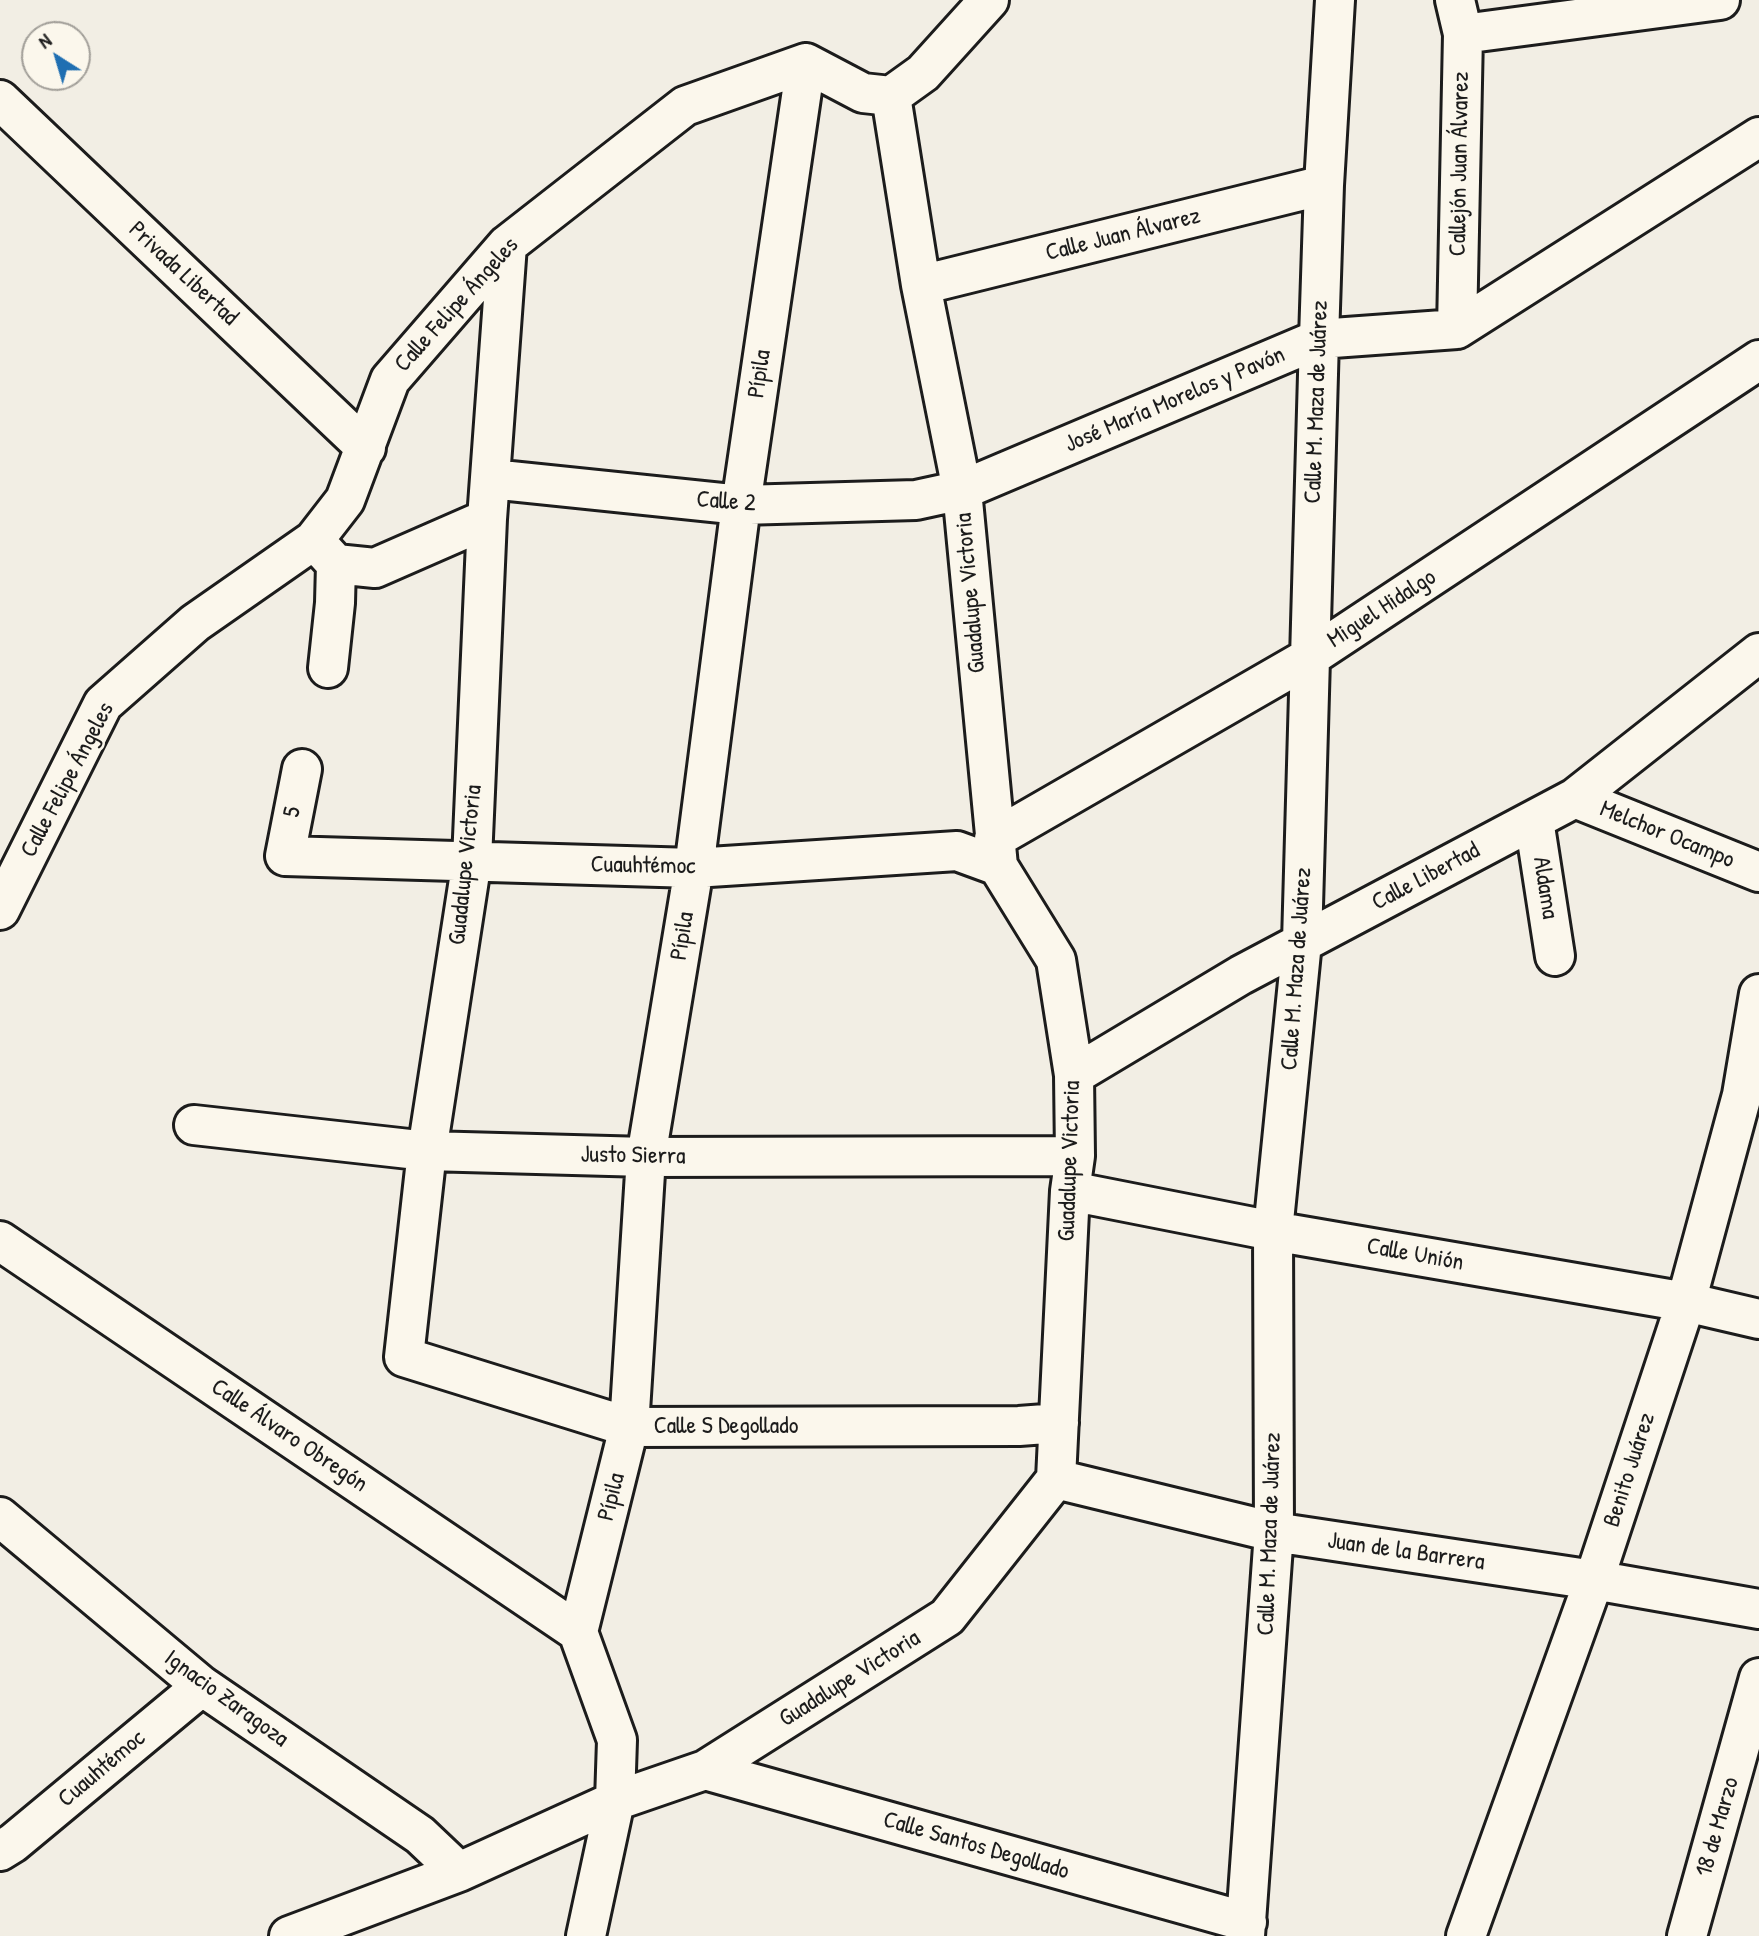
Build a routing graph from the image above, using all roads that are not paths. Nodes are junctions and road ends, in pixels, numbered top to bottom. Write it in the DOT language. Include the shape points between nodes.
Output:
graph roads {
  1 [pos="989,0"];
  2 [pos="1335,0"];
  3 [pos="1720,0"];
  4 [pos="1459,17"];
  5 [pos="806,62"];
  6 [pos="891,96"];
  7 [pos="0,100"];
  8 [pos="1759,137"];
  9 [pos="1324,185"];
  10 [pos="507,245"];
  11 [pos="921,285"];
  12 [pos="1457,329"];
  13 [pos="1319,339"];
  14 [pos="1759,360"];
  15 [pos="366,448"];
  16 [pos="491,479"];
  17 [pos="962,491"];
  18 [pos="741,505"];
  19 [pos="487,519"];
  20 [pos="325,552"];
  21 [pos="330,651"];
  22 [pos="1759,653"];
  23 [pos="1310,657"];
  24 [pos="302,769"];
  25 [pos="1575,798"];
  26 [pos="1534,820"];
  27 [pos="996,853"];
  28 [pos="285,856"];
  29 [pos="472,860"];
  30 [pos="694,869"];
  31 [pos="1759,872"];
  32 [pos="0,910"];
  33 [pos="1303,942"];
  34 [pos="1555,956"];
  35 [pos="1759,994"];
  36 [pos="1074,1075"];
  37 [pos="1751,1097"];
  38 [pos="194,1125"];
  39 [pos="426,1151"];
  40 [pos="646,1157"];
  41 [pos="1073,1173"];
  42 [pos="1273,1231"];
  43 [pos="0,1241"];
  44 [pos="1686,1302"];
  45 [pos="1759,1319"];
  46 [pos="404,1357"];
  47 [pos="1059,1423"];
  48 [pos="629,1427"];
  49 [pos="1056,1479"];
  50 [pos="5,1530"];
  51 [pos="1274,1532"];
  52 [pos="1594,1580"];
  53 [pos="1759,1609"];
  54 [pos="578,1632"];
  55 [pos="1759,1678"];
  56 [pos="202,1686"];
  57 [pos="705,1770"];
  58 [pos="615,1801"];
  59 [pos="0,1851"];
  60 [pos="459,1872"];
  61 [pos="1246,1929"];
  62 [pos="289,1936"];
  63 [pos="586,1936"];
  64 [pos="1466,1936"];
  65 [pos="1687,1936"];
  1 -- 6 [label="street" via="923,73"];
  2 -- 9 [label="street, Calle M. Maza de Juárez"];
  3 -- 4 [label="street"];
  4 -- 12 [label="street, Callejón Juan Álvarez"];
  5 -- 6 [label="street" via="863,93"];
  5 -- 10 [label="street, Calle Felipe Ángeles" via="685,106"];
  5 -- 18 [label="street, Pípila"];
  6 -- 11 [label="street, Guadalupe Victoria"];
  7 -- 15 [label="street, Privada Libertad"];
  8 -- 12 [label="street, José María Morelos y Pavón"];
  9 -- 11 [label="street, Calle Juan Álvarez"];
  9 -- 13 [label="street, Calle M. Maza de Juárez"];
  10 -- 15 [label="street, Calle Felipe Ángeles" via="390,380"];
  10 -- 16 [label="street, Guadalupe Victoria"];
  11 -- 17 [label="street, Guadalupe Victoria"];
  12 -- 13 [label="street, José María Morelos y Pavón"];
  13 -- 17 [label="street, José María Morelos y Pavón"];
  13 -- 23 [label="street, Calle M. Maza de Juárez"];
  14 -- 23 [label="street, Miguel Hidalgo"];
  15 -- 20 [label="street, Calle Felipe Ángeles"];
  16 -- 18 [label="street, Calle 2"];
  16 -- 19 [label="street, Guadalupe Victoria"];
  17 -- 18 [label="street, Calle 2" via="916,500"];
  17 -- 27 [label="street, Guadalupe Victoria"];
  18 -- 30 [label="street, Pípila"];
  19 -- 20 [label="street" via="375,568"];
  19 -- 29 [label="street, Guadalupe Victoria"];
  20 -- 21 [label="street"];
  20 -- 32 [label="street, Calle Felipe Ángeles" via="195,623 103,704"];
  22 -- 25 [label="street, Calle Libertad"];
  23 -- 27 [label="street, Miguel Hidalgo"];
  23 -- 33 [label="street, Calle M. Maza de Juárez"];
  24 -- 28 [label="street, 5"];
  25 -- 26 [label="street, Calle Libertad"];
  25 -- 31 [label="street, Melchor Ocampo"];
  26 -- 33 [label="street, Calle Libertad"];
  26 -- 34 [label="street, Aldama"];
  27 -- 30 [label="street, Cuauhtémoc" via="957,851"];
  27 -- 36 [label="street, Guadalupe Victoria" via="1056,960"];
  28 -- 29 [label="street, Cuauhtémoc"];
  29 -- 30 [label="street, Cuauhtémoc"];
  29 -- 39 [label="street, Guadalupe Victoria"];
  30 -- 40 [label="street, Pípila"];
  33 -- 36 [label="street, Calle Libertad"];
  33 -- 42 [label="street, Calle M. Maza de Juárez"];
  35 -- 37 [label="street, Benito Juárez"];
  36 -- 41 [label="street, Guadalupe Victoria"];
  37 -- 44 [label="street, Benito Juárez"];
  38 -- 39 [label="street, Justo Sierra"];
  39 -- 40 [label="street, Justo Sierra"];
  39 -- 46 [label="street, Guadalupe Victoria"];
  40 -- 41 [label="street, Justo Sierra"];
  40 -- 48 [label="street, Pípila"];
  41 -- 42 [label="street, Calle Unión"];
  41 -- 47 [label="street, Guadalupe Victoria"];
  42 -- 44 [label="street, Calle Unión"];
  42 -- 51 [label="street, Calle M. Maza de Juárez"];
  43 -- 54 [label="street, Calle Álvaro Obregón"];
  44 -- 45 [label="street, Calle Unión"];
  44 -- 52 [label="street, Benito Juárez"];
  46 -- 48 [label="street, Calle S Degollado"];
  47 -- 48 [label="street, Calle S Degollado"];
  47 -- 49 [label="street, Guadalupe Victoria"];
  48 -- 54 [label="street, Pípila"];
  49 -- 51 [label="street, Juan de la Barrera"];
  49 -- 57 [label="street, Guadalupe Victoria" via="947,1617"];
  50 -- 56 [label="street, Ignacio Zaragoza"];
  51 -- 52 [label="street, Juan de la Barrera"];
  51 -- 61 [label="street, Calle M. Maza de Juárez"];
  52 -- 53 [label="street, Juan de la Barrera"];
  52 -- 64 [label="street, Benito Juárez"];
  54 -- 58 [label="street" via="617,1740"];
  55 -- 65 [label="street, 18 de Marzo"];
  56 -- 59 [label="street, Cuauhtémoc"];
  56 -- 60 [label="street, Ignacio Zaragoza" via="420,1835"];
  57 -- 58 [label="street, Guadalupe Victoria"];
  57 -- 61 [label="street, Calle Santos Degollado"];
  58 -- 60 [label="street, Guadalupe Victoria"];
  58 -- 63 [label="street"];
  60 -- 62 [label="street, Guadalupe Victoria"];
}
